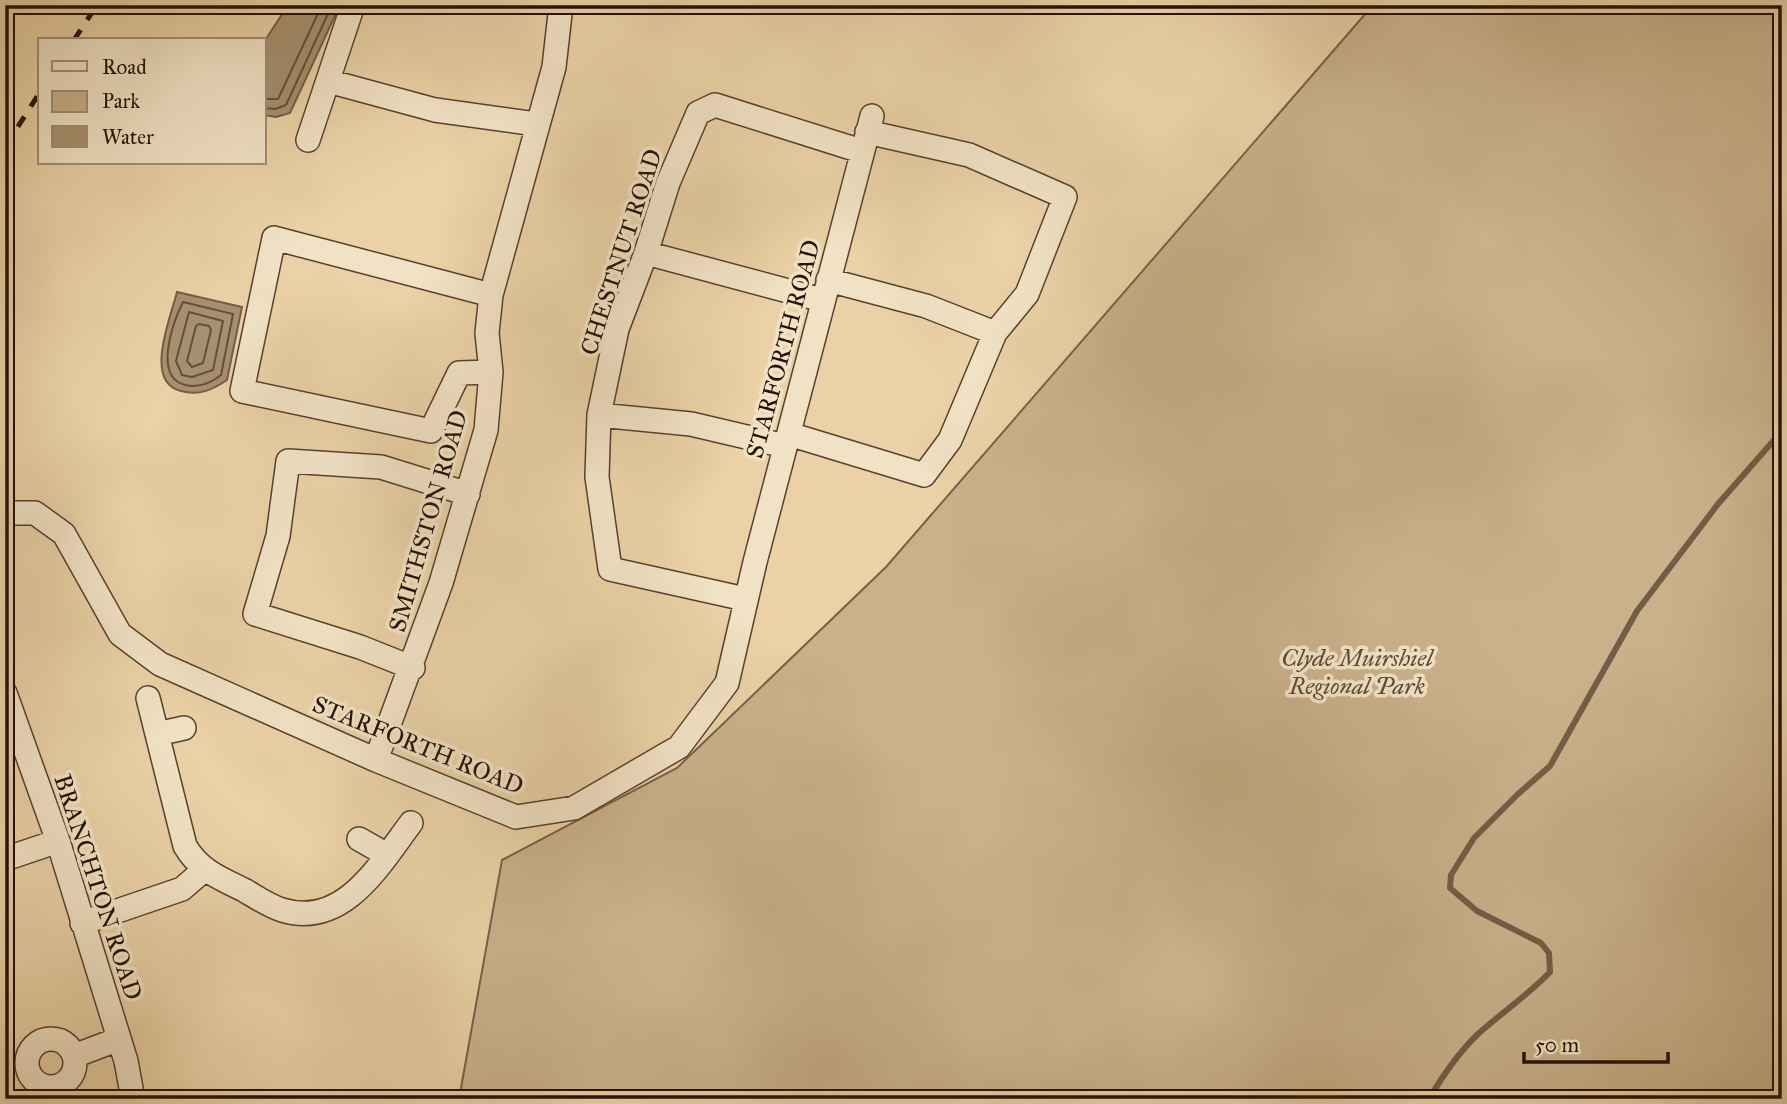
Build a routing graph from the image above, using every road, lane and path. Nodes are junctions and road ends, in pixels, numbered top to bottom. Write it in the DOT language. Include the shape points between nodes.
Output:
graph roads {
  1 [pos="353,5"];
  2 [pos="561,5"];
  3 [pos="328,80"];
  4 [pos="536,124"];
  5 [pos="867,133"];
  6 [pos="308,140"];
  7 [pos="646,253"];
  8 [pos="825,290"];
  9 [pos="491,295"];
  10 [pos="995,333"];
  11 [pos="491,372"];
  12 [pos="599,415"];
  13 [pos="787,440"];
  14 [pos="468,494"];
  15 [pos="5,513"];
  16 [pos="746,599"];
  17 [pos="413,668"];
  18 [pos="5,694"];
  19 [pos="148,698"];
  20 [pos="184,728"];
  21 [pos="157,734"];
  22 [pos="376,760"];
  23 [pos="411,823"];
  24 [pos="359,839"];
  25 [pos="58,841"];
  26 [pos="387,855"];
  27 [pos="5,859"];
  28 [pos="204,870"];
  29 [pos="82,923"];
  30 [pos="120,1039"];
  31 [pos="74,1056"];
  32 [pos="133,1099"];
  1 -- 3 [label="street"];
  2 -- 4 [label="street, SMITHSTON ROAD" via="554,67"];
  3 -- 4 [label="street" via="435,110"];
  3 -- 6 [label="street"];
  4 -- 9 [label="street, SMITHSTON ROAD"];
  5 -- 7 [label="street, CHESTNUT ROAD" via="715,105 698,113 668,183"];
  5 -- 8 [label="street, STARFORTH ROAD"];
  5 -- 10 [label="street, CHESTNUT ROAD" via="969,155 1065,197 1027,294"];
  7 -- 8 [label="street"];
  7 -- 12 [label="street, CHESTNUT ROAD" via="617,329"];
  8 -- 10 [label="street" via="926,306"];
  8 -- 13 [label="street, STARFORTH ROAD"];
  9 -- 11 [label="street, SMITHSTON ROAD" via="486,333"];
  9 -- 11 [label="street" via="274,238 242,391 431,431 459,373"];
  10 -- 13 [label="street" via="950,440 924,475"];
  11 -- 14 [label="street, SMITHSTON ROAD" via="486,430"];
  12 -- 13 [label="street"];
  12 -- 16 [label="street, CHESTNUT ROAD" via="597,477 610,569"];
  13 -- 16 [label="street, STARFORTH ROAD"];
  14 -- 17 [label="street, SMITHSTON ROAD"];
  14 -- 17 [label="street" via="380,467 288,461 278,536 255,614"];
  15 -- 22 [label="street, STARFORTH ROAD" via="35,513 64,534 120,634 160,664"];
  16 -- 22 [label="street, STARFORTH ROAD" via="727,683 679,747 575,808 516,817"];
  17 -- 22 [label="street, SMITHSTON ROAD"];
  18 -- 25 [label="street, BRANCHTON ROAD"];
  19 -- 21 [label="street"];
  20 -- 21 [label="street"];
  21 -- 28 [label="street" via="185,845"];
  23 -- 26 [label="street"];
  24 -- 26 [label="street"];
  25 -- 27 [label="street"];
  25 -- 29 [label="street, BRANCHTON ROAD"];
  26 -- 28 [label="street" via="364,885 321,911 281,910"];
  28 -- 29 [label="street" via="182,889"];
  29 -- 30 [label="street, BRANCHTON ROAD"];
  30 -- 31 [label="street"];
  30 -- 32 [label="street, BRANCHTON ROAD"];
}
